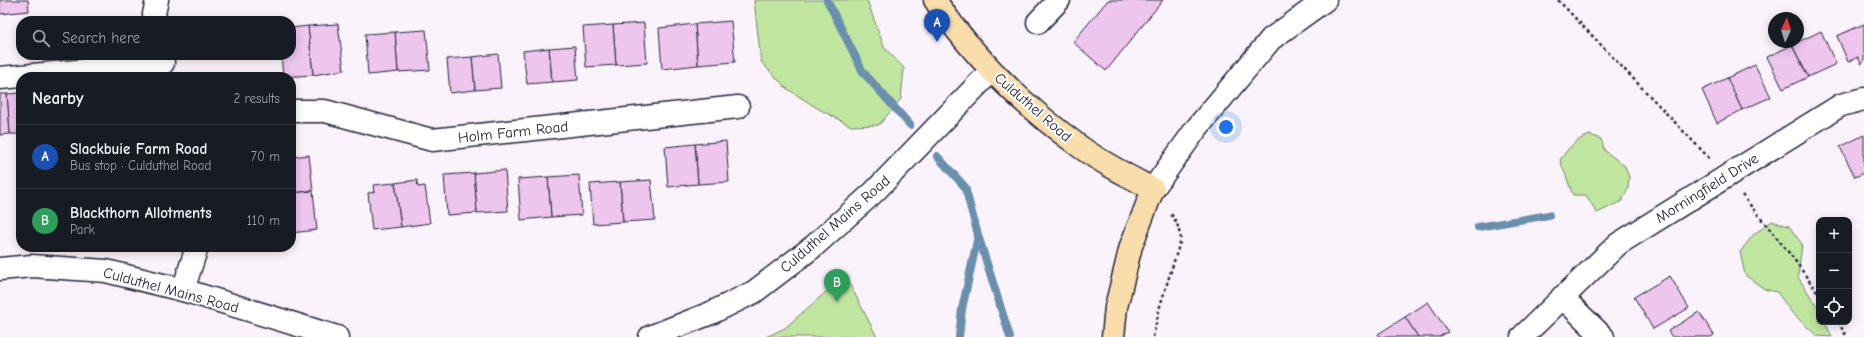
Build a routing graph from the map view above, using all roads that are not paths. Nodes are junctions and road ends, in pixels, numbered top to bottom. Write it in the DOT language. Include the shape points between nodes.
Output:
graph roads {
  1 [pos="157,0"];
  2 [pos="934,0"];
  3 [pos="1059,0"];
  4 [pos="1325,0"];
  5 [pos="155,16"];
  6 [pos="1038,22"];
  7 [pos="166,65"];
  8 [pos="991,71"];
  9 [pos="77,72"];
  10 [pos="16,77"];
  11 [pos="0,78"];
  12 [pos="1864,99"];
  13 [pos="738,107"];
  14 [pos="296,111"];
  15 [pos="1153,189"];
  16 [pos="195,252"];
  17 [pos="0,268"];
  18 [pos="183,290"];
  19 [pos="1562,297"];
  20 [pos="338,337"];
  21 [pos="650,337"];
  22 [pos="1113,337"];
  23 [pos="1522,337"];
  24 [pos="1603,337"];
  1 -- 5 [label="street"];
  2 -- 8 [label="main road, Culduthel Road"];
  3 -- 6 [label="street"];
  4 -- 15 [label="street" via="1271,40 1196,129"];
  7 -- 9 [label="street"];
  8 -- 15 [label="main road, Culduthel Road" via="1031,108 1080,147"];
  8 -- 21 [label="street, Culduthel Mains Road" via="874,192 814,246 754,292 711,313"];
  10 -- 11 [label="street"];
  12 -- 19 [label="street, Morningfield Drive" via="1842,105 1791,135 1618,244"];
  13 -- 14 [label="street, Holm Farm Road" via="432,140 325,111"];
  15 -- 22 [label="main road" via="1131,246 1116,307"];
  16 -- 18 [label="street"];
  17 -- 18 [label="street, Culduthel Mains Road" via="32,266 106,271"];
  18 -- 20 [label="street, Culduthel Mains Road"];
  19 -- 23 [label="street, Morningfield Drive"];
  19 -- 24 [label="street"];
}
